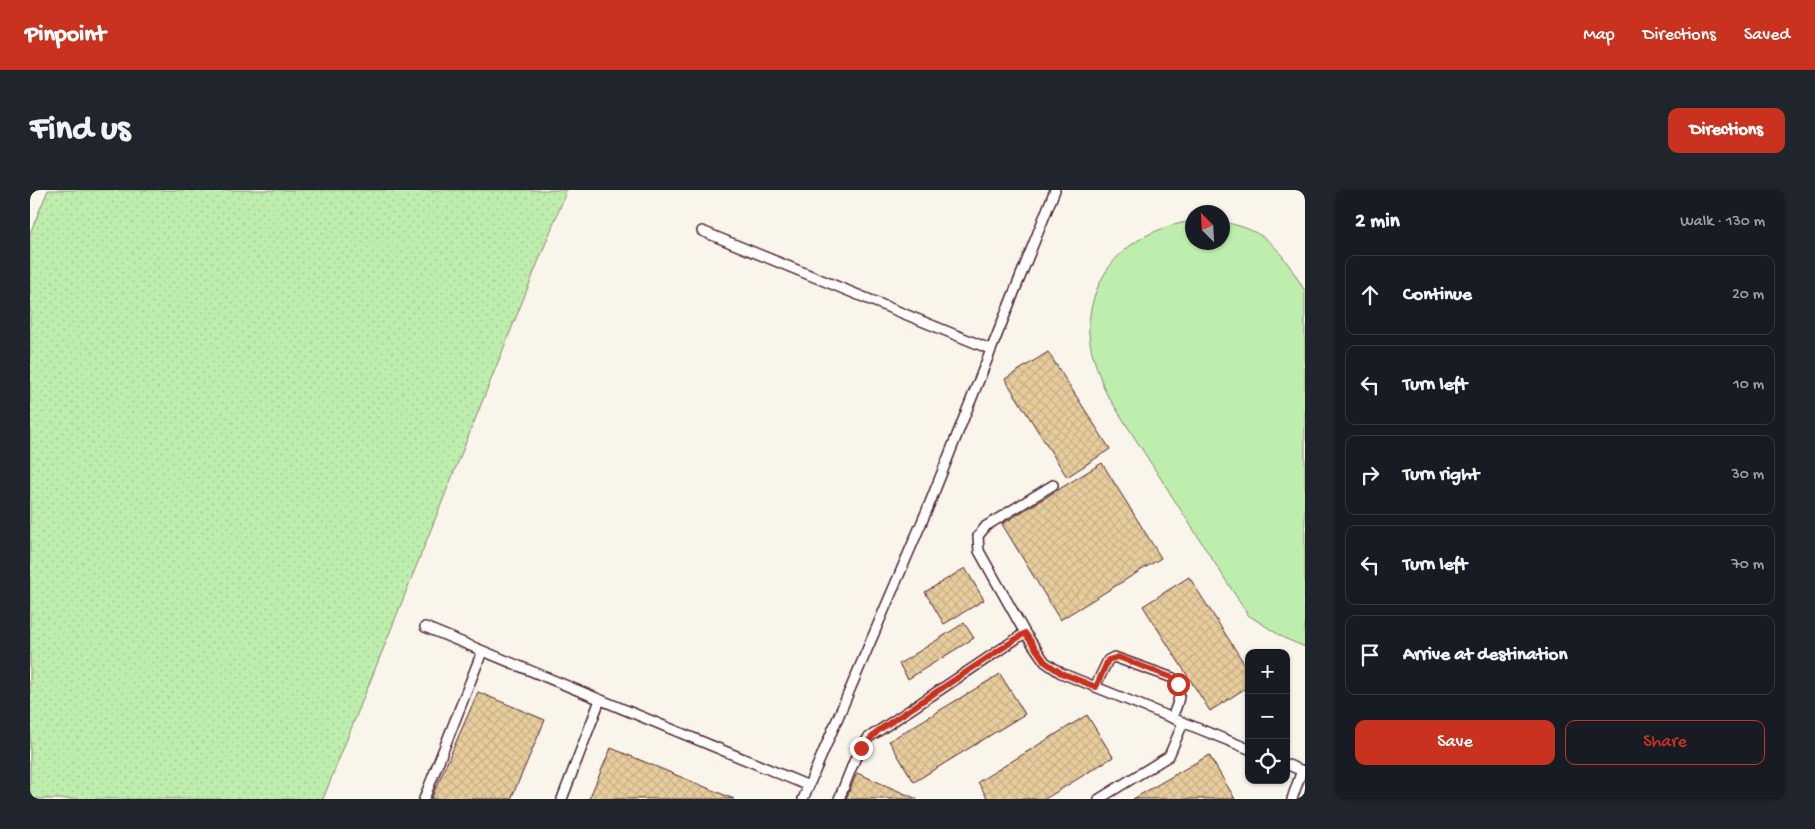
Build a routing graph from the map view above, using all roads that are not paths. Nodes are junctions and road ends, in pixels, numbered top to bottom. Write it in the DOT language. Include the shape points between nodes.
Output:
graph roads {
  1 [pos="1055,190"];
  2 [pos="702,231"];
  3 [pos="990,349"];
  4 [pos="1054,485"];
  5 [pos="425,628"];
  6 [pos="1025,633"];
  7 [pos="482,652"];
  8 [pos="1096,687"];
  9 [pos="600,700"];
  10 [pos="1172,718"];
  11 [pos="1183,723"];
  12 [pos="1245,747"];
  13 [pos="1290,766"];
  14 [pos="1304,771"];
  15 [pos="809,786"];
  16 [pos="424,799"];
  17 [pos="562,799"];
  18 [pos="803,799"];
  19 [pos="839,799"];
  20 [pos="1099,799"];
  21 [pos="1292,799"];
  1 -- 3 [label="lane"];
  2 -- 3 [label="lane"];
  3 -- 15 [label="lane" via="928,510"];
  4 -- 6 [label="lane" via="986,526 978,536 979,552"];
  5 -- 7 [label="lane"];
  6 -- 8 [label="lane" via="1045,662 1061,673"];
  6 -- 19 [label="lane" via="868,738 855,759"];
  7 -- 9 [label="lane"];
  7 -- 16 [label="lane"];
  8 -- 10 [label="lane"];
  8 -- 10 [label="lane" via="1108,660 1114,657 1173,678 1180,695"];
  9 -- 15 [label="lane"];
  9 -- 17 [label="lane"];
  10 -- 11 [label="lane"];
  11 -- 12 [label="lane"];
  11 -- 20 [label="lane" via="1169,756"];
  13 -- 14 [label="lane"];
  14 -- 21 [label="lane"];
  15 -- 18 [label="lane"];
}
